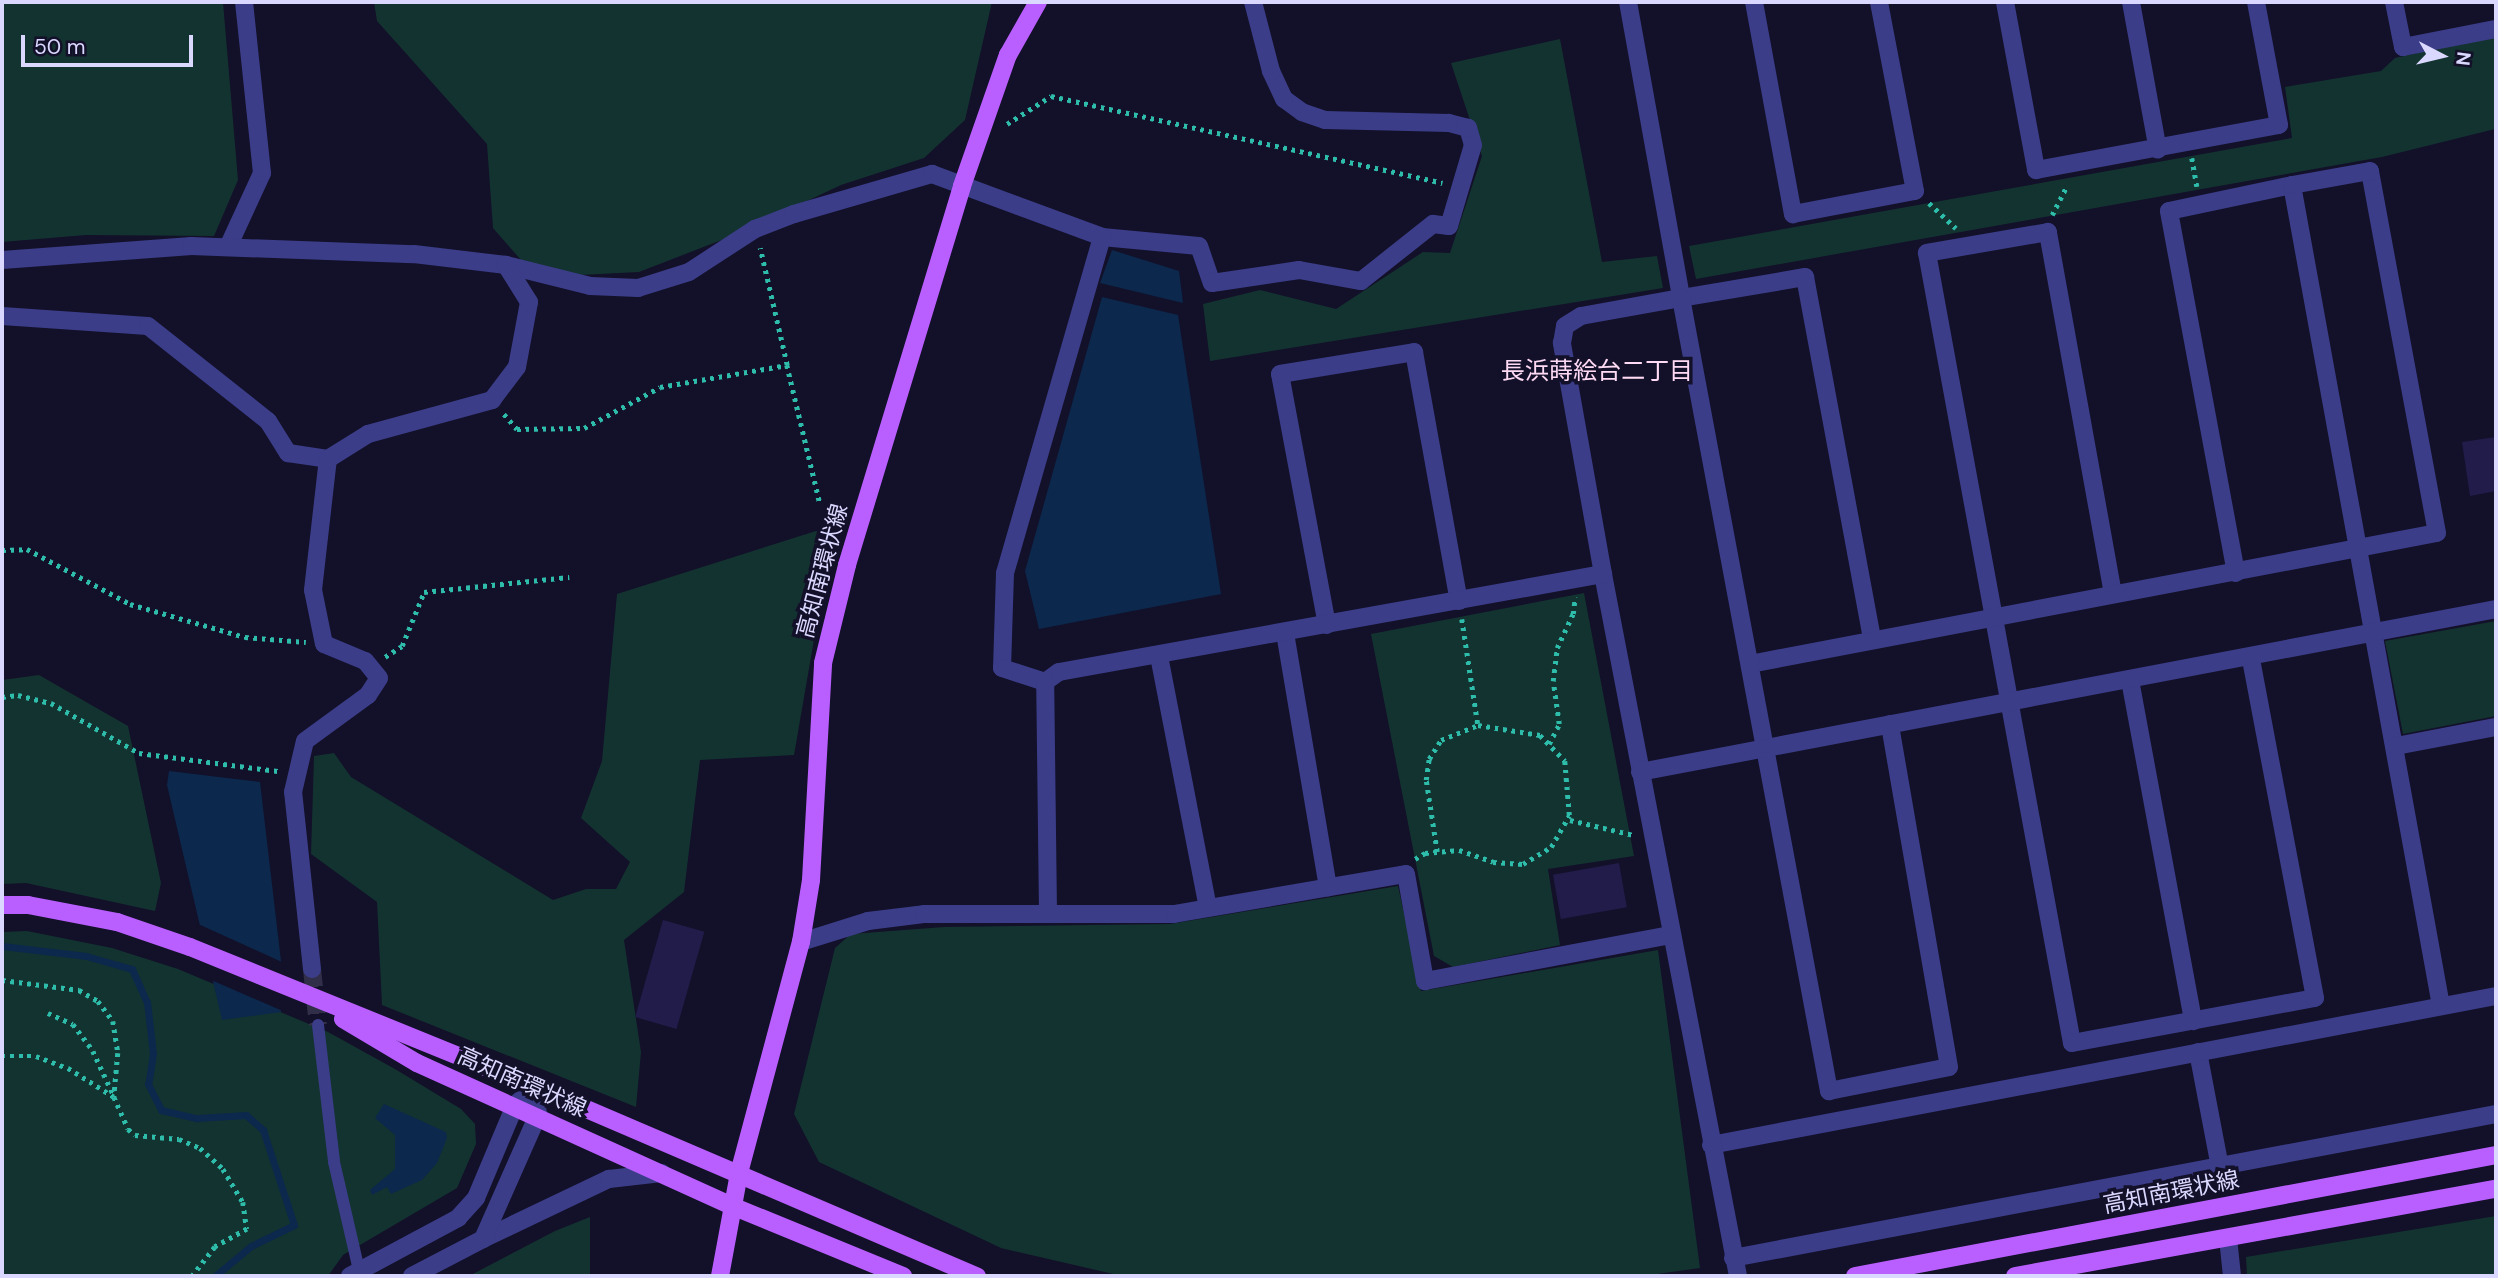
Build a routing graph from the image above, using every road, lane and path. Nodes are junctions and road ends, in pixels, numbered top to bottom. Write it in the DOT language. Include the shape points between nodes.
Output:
graph roads {
  1 [pos="244,2"];
  2 [pos="1038,2"];
  3 [pos="1253,2"];
  4 [pos="1628,2"];
  5 [pos="1754,2"];
  6 [pos="1879,2"];
  7 [pos="2005,2"];
  8 [pos="2131,2"];
  9 [pos="2256,2"];
  10 [pos="2394,2"];
  11 [pos="2496,29"];
  12 [pos="1007,124"];
  13 [pos="2189,144"];
  14 [pos="2158,150"];
  15 [pos="2079,163"];
  16 [pos="2292,185"];
  17 [pos="962,186"];
  18 [pos="1460,187"];
  19 [pos="1915,191"];
  20 [pos="2200,205"];
  21 [pos="755,229"];
  22 [pos="2040,233"];
  23 [pos="1102,237"];
  24 [pos="1975,245"];
  25 [pos="228,247"];
  26 [pos="2,260"];
  27 [pos="506,265"];
  28 [pos="1681,298"];
  29 [pos="2,316"];
  30 [pos="787,365"];
  31 [pos="492,400"];
  32 [pos="328,459"];
  33 [pos="820,504"];
  34 [pos="2,550"];
  35 [pos="2360,551"];
  36 [pos="2236,573"];
  37 [pos="1603,574"];
  38 [pos="569,577"];
  39 [pos="1577,579"];
  40 [pos="2113,594"];
  41 [pos="1459,601"];
  42 [pos="2496,609"];
  43 [pos="1993,620"];
  44 [pos="1327,625"];
  45 [pos="1285,633"];
  46 [pos="2376,635"];
  47 [pos="1872,640"];
  48 [pos="324,644"];
  49 [pos="1159,656"];
  50 [pos="2251,659"];
  51 [pos="1750,664"];
  52 [pos="370,667"];
  53 [pos="2130,680"];
  54 [pos="1045,682"];
  55 [pos="2,697"];
  56 [pos="2007,703"];
  57 [pos="1478,724"];
  58 [pos="1890,724"];
  59 [pos="2496,727"];
  60 [pos="1549,744"];
  61 [pos="2396,746"];
  62 [pos="1764,748"];
  63 [pos="1640,772"];
  64 [pos="293,792"];
  65 [pos="1570,815"];
  66 [pos="1652,838"];
  67 [pos="1437,852"];
  68 [pos="1406,874"];
  69 [pos="1328,887"];
  70 [pos="2,905"];
  71 [pos="1208,907"];
  72 [pos="1048,913"];
  73 [pos="1670,935"];
  74 [pos="801,942"];
  75 [pos="312,969"];
  76 [pos="2,979"];
  77 [pos="297,993"];
  78 [pos="2496,996"];
  79 [pos="2441,1006"];
  80 [pos="48,1013"];
  81 [pos="2193,1021"];
  82 [pos="318,1025"];
  83 [pos="2198,1052"];
  84 [pos="2,1056"];
  85 [pos="535,1087"];
  86 [pos="114,1097"];
  87 [pos="514,1105"];
  88 [pos="2496,1114"];
  89 [pos="538,1115"];
  90 [pos="1711,1145"];
  91 [pos="2496,1155"];
  92 [pos="2220,1167"];
  93 [pos="662,1173"];
  94 [pos="739,1173"];
  95 [pos="2496,1189"];
  96 [pos="732,1206"];
  97 [pos="2228,1238"];
  98 [pos="483,1239"];
  99 [pos="1733,1258"];
  100 [pos="354,1273"];
  101 [pos="192,1276"];
  102 [pos="412,1276"];
  103 [pos="720,1276"];
  104 [pos="903,1276"];
  105 [pos="977,1276"];
  106 [pos="1738,1276"];
  107 [pos="1855,1276"];
  108 [pos="2015,1276"];
  109 [pos="2232,1276"];
  1 -- 25 [label="street" via="262,173"];
  2 -- 17 [label="main road, 高知南環状線" via="1009,55"];
  3 -- 18 [label="street" via="1271,71 1284,99 1325,120 1449,123 1468,128 1473,145"];
  4 -- 28 [label="street"];
  5 -- 19 [label="street" via="1793,214"];
  6 -- 19 [label="street"];
  7 -- 15 [label="street" via="2035,170"];
  8 -- 14 [label="street"];
  9 -- 13 [label="street" via="2279,125"];
  10 -- 11 [label="street" via="2403,47"];
  12 -- 18 [label="path" via="1051,96"];
  13 -- 14 [label="street"];
  13 -- 20 [label="path"];
  14 -- 15 [label="street"];
  15 -- 22 [label="path"];
  16 -- 20 [label="street"];
  16 -- 35 [label="street"];
  16 -- 35 [label="street" via="2370,171 2435,520 2437,533"];
  17 -- 21 [label="street" via="932,174"];
  17 -- 23 [label="street"];
  17 -- 74 [label="main road, 高知南環状線" via="847,565 823,663 811,880"];
  18 -- 23 [label="street" via="1449,226 1433,224 1361,281 1299,270 1212,283 1199,246"];
  19 -- 24 [label="path"];
  20 -- 36 [label="street" via="2169,211"];
  21 -- 27 [label="street" via="689,272 638,288 590,286"];
  21 -- 30 [label="path"];
  22 -- 24 [label="street"];
  22 -- 40 [label="street" via="2048,232"];
  23 -- 54 [label="street" via="1005,573 1002,668"];
  24 -- 43 [label="street" via="1927,253"];
  25 -- 26 [label="street" via="122,249"];
  25 -- 27 [label="street" via="414,254"];
  27 -- 31 [label="street" via="529,302 517,367"];
  28 -- 37 [label="street" via="1581,316 1565,326 1562,344"];
  28 -- 47 [label="street" via="1805,277"];
  28 -- 51 [label="street"];
  29 -- 32 [label="street" via="148,326 268,421 288,453"];
  30 -- 31 [label="path" via="660,387 584,428 517,429"];
  30 -- 33 [label="path"];
  31 -- 32 [label="street" via="368,434"];
  32 -- 48 [label="street" via="313,590"];
  34 -- 48 [label="path" via="27,549 130,604 245,637"];
  35 -- 36 [label="street"];
  35 -- 46 [label="street"];
  36 -- 40 [label="street"];
  37 -- 39 [label="street"];
  37 -- 63 [label="street"];
  38 -- 52 [label="path" via="424,592 402,646"];
  39 -- 41 [label="street"];
  39 -- 60 [label="path" via="1573,614 1557,648 1553,681 1559,724"];
  40 -- 43 [label="street"];
  41 -- 44 [label="street"];
  41 -- 44 [label="street" via="1414,352 1280,374"];
  41 -- 57 [label="path"];
  42 -- 46 [label="street"];
  43 -- 47 [label="street"];
  43 -- 56 [label="street"];
  44 -- 45 [label="street"];
  45 -- 49 [label="street"];
  45 -- 69 [label="street"];
  46 -- 50 [label="street"];
  46 -- 61 [label="street"];
  47 -- 51 [label="street"];
  48 -- 52 [label="street"];
  49 -- 54 [label="street" via="1059,672"];
  49 -- 71 [label="street"];
  50 -- 53 [label="street"];
  50 -- 81 [label="street" via="2315,998"];
  51 -- 62 [label="street"];
  52 -- 64 [label="street" via="379,678 368,695 305,741"];
  53 -- 56 [label="street"];
  53 -- 81 [label="street"];
  54 -- 72 [label="street"];
  55 -- 64 [label="path" via="18,695 51,703 139,753 275,767"];
  56 -- 58 [label="street"];
  56 -- 81 [label="street" via="2072,1043"];
  57 -- 60 [label="path" via="1540,736"];
  57 -- 67 [label="path" via="1441,740 1429,759 1426,780"];
  58 -- 62 [label="street"];
  58 -- 62 [label="street" via="1948,1066 1829,1091"];
  59 -- 61 [label="street"];
  60 -- 65 [label="path" via="1565,761"];
  61 -- 79 [label="street"];
  62 -- 63 [label="street"];
  63 -- 66 [label="street"];
  64 -- 75 [label="street"];
  65 -- 66 [label="path" via="1570,820"];
  65 -- 67 [label="path" via="1551,847 1523,864 1493,862 1459,850"];
  66 -- 73 [label="street"];
  67 -- 68 [label="path" via="1412,861"];
  68 -- 69 [label="street"];
  68 -- 73 [label="street" via="1425,981"];
  69 -- 71 [label="street"];
  70 -- 77 [label="main road, 高知南環状線" via="28,905 117,922 190,947"];
  71 -- 72 [label="street" via="1174,915"];
  72 -- 74 [label="street" via="868,921"];
  73 -- 90 [label="street"];
  74 -- 94 [label="main road, 高知南環状線"];
  76 -- 86 [label="path" via="79,990 98,1001 114,1031"];
  77 -- 85 [label="main road, 高知南環状線"];
  77 -- 87 [label="main road, 高知南環状線" via="418,1063"];
  78 -- 79 [label="street"];
  79 -- 83 [label="street"];
  80 -- 86 [label="path" via="73,1024 93,1051"];
  82 -- 100 [label="lane" via="334,1163"];
  83 -- 90 [label="street"];
  83 -- 92 [label="street"];
  84 -- 86 [label="path" via="36,1056 68,1068"];
  85 -- 87 [label="street"];
  85 -- 89 [label="street"];
  85 -- 94 [label="main road, 高知南環状線"];
  86 -- 101 [label="path" via="118,1114 135,1135 179,1139 200,1148 223,1170 243,1202 247,1229 215,1247"];
  87 -- 89 [label="main road, 高知南環状線"];
  87 -- 100 [label="street" via="476,1198 458,1218"];
  88 -- 92 [label="street"];
  89 -- 93 [label="main road, 高知南環状線"];
  89 -- 98 [label="street"];
  90 -- 99 [label="street"];
  91 -- 107 [label="main road, 高知南環状線"];
  92 -- 99 [label="street"];
  93 -- 96 [label="main road, 高知南環状線"];
  93 -- 98 [label="street" via="609,1178"];
  94 -- 96 [label="main road, 高知南環状線"];
  94 -- 105 [label="main road, 高知南環状線"];
  95 -- 97 [label="main road"];
  96 -- 103 [label="main road, 高知南環状線"];
  96 -- 104 [label="main road, 高知南環状線"];
  97 -- 108 [label="main road"];
  97 -- 109 [label="street"];
  98 -- 102 [label="street"];
  99 -- 106 [label="street"];
}
